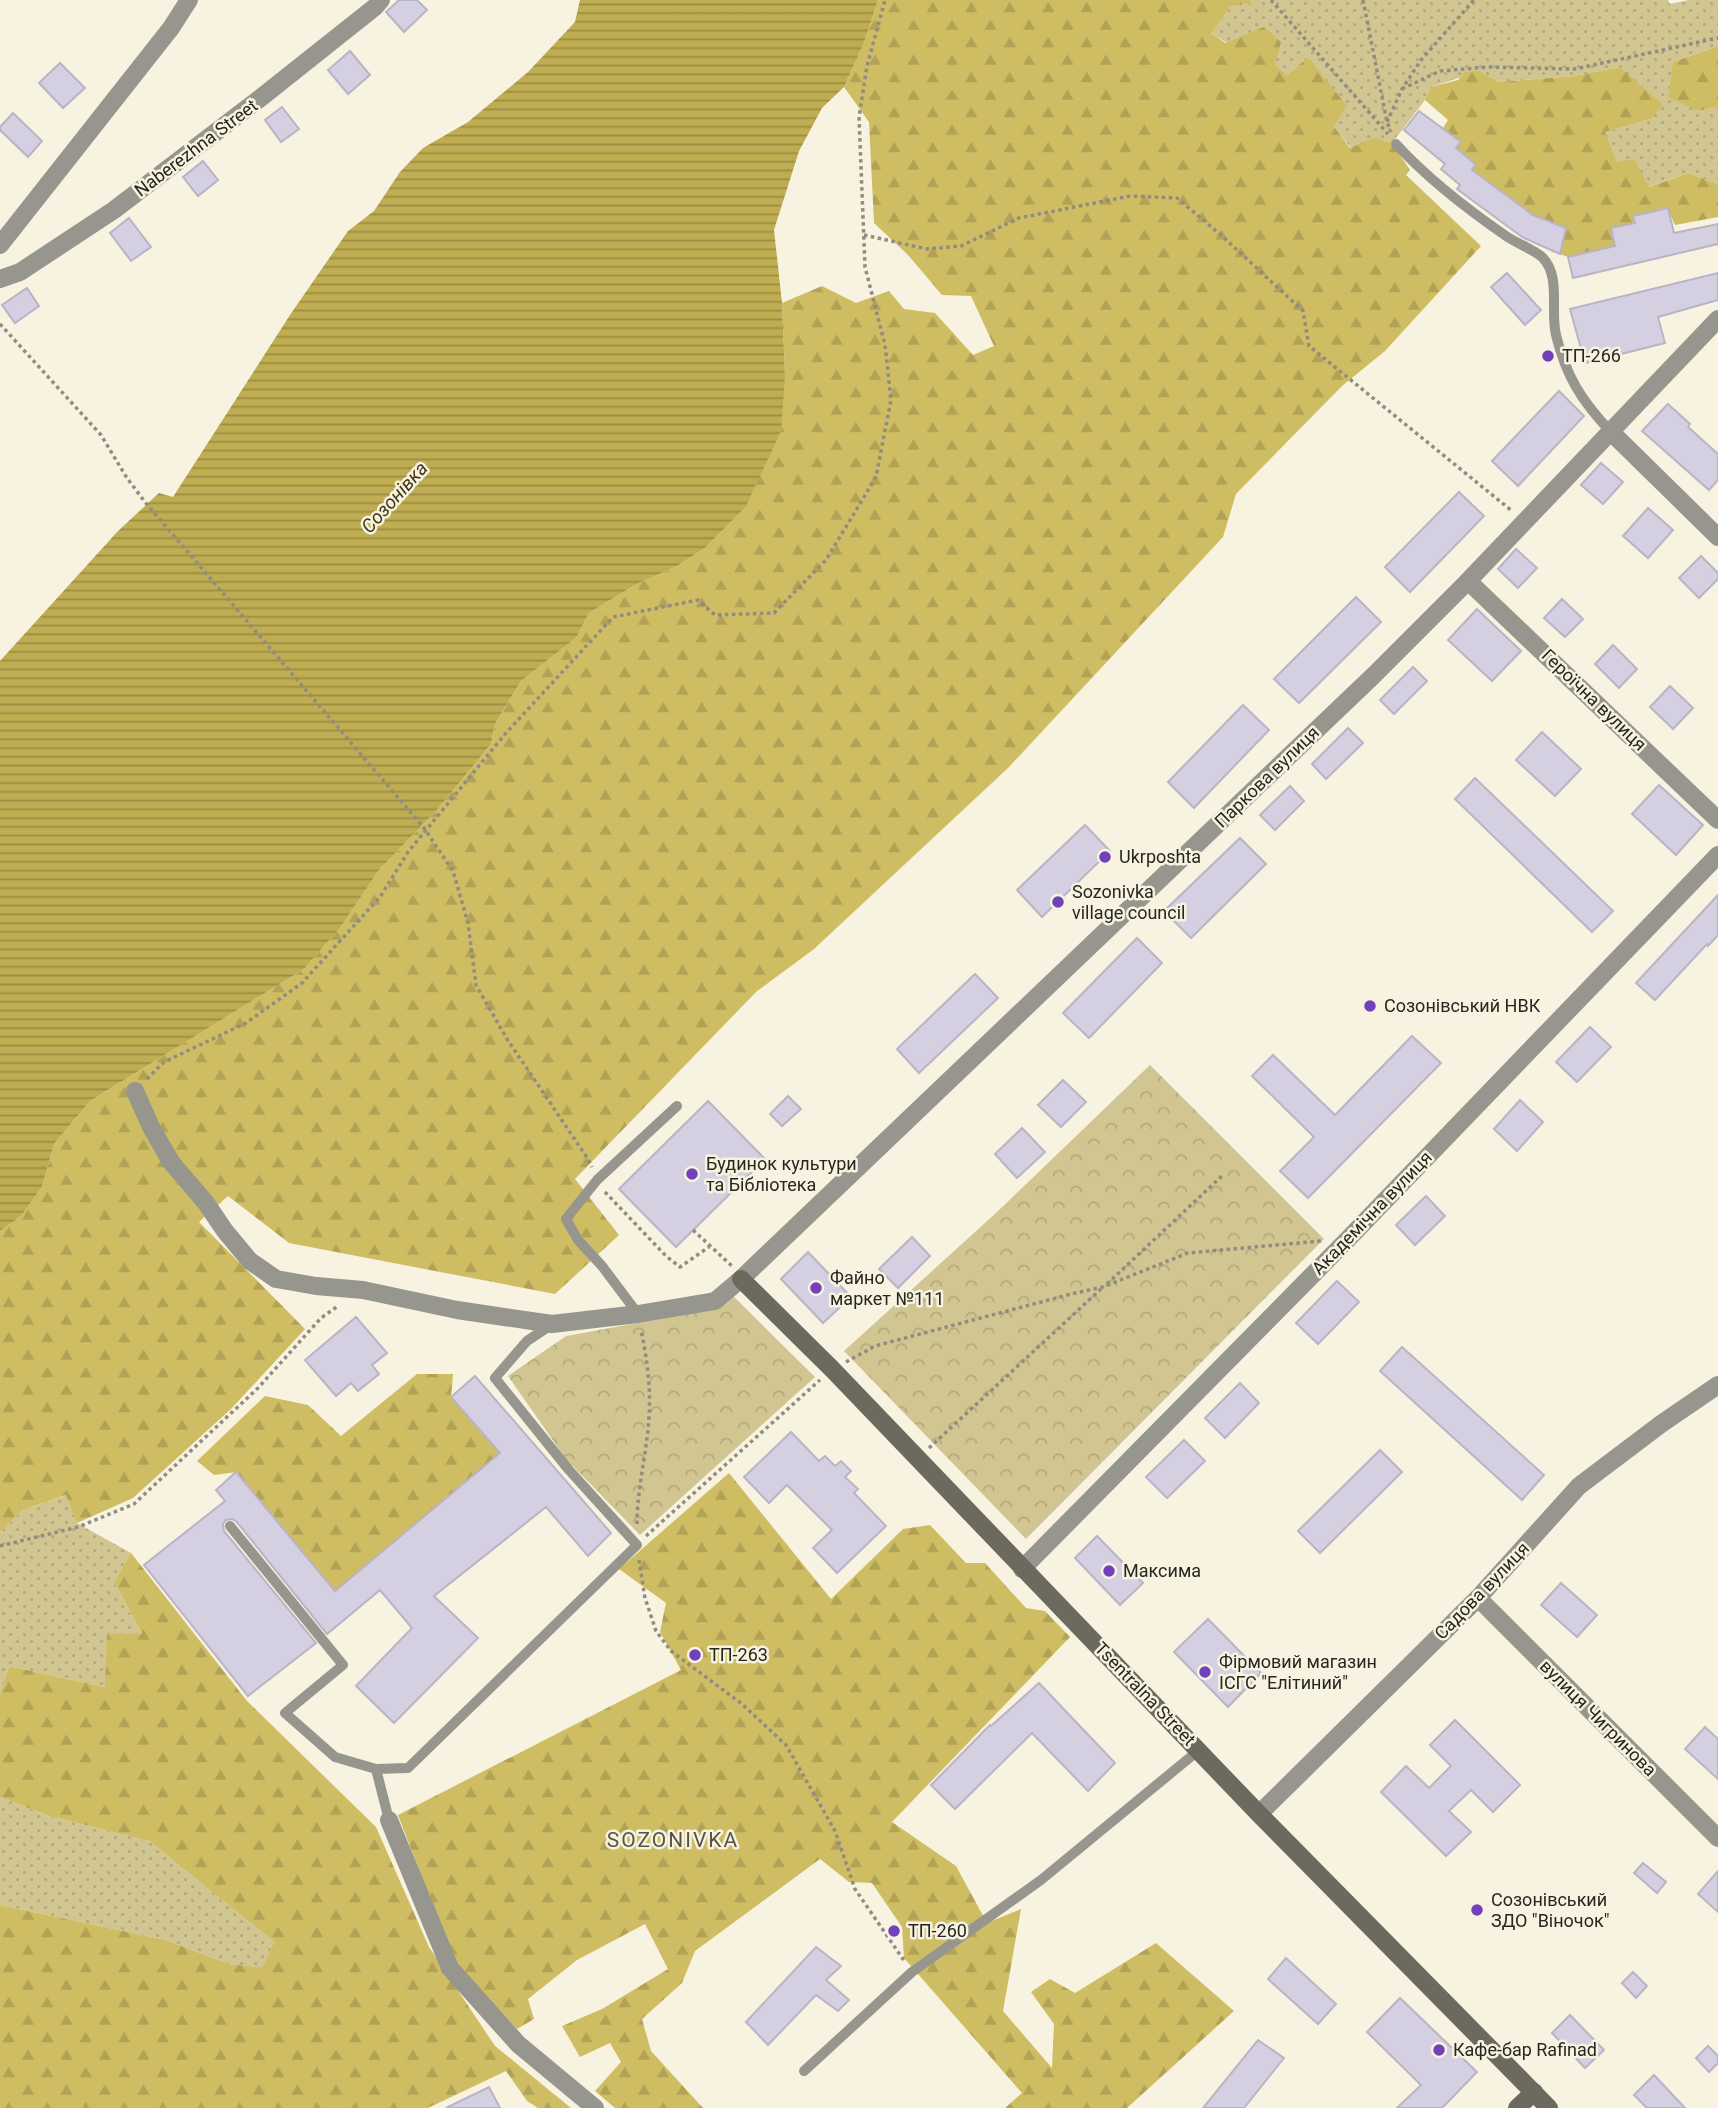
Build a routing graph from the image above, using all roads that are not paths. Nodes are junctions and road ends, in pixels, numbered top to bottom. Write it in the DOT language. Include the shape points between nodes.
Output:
graph roads {
  1 [pos="188,0"];
  2 [pos="381,0"];
  3 [pos="1396,144"];
  4 [pos="0,246"];
  5 [pos="0,279"];
  6 [pos="1718,319"];
  7 [pos="1610,430"];
  8 [pos="1718,537"];
  9 [pos="1468,581"];
  10 [pos="1718,820"];
  11 [pos="1718,855"];
  12 [pos="135,1091"];
  13 [pos="677,1106"];
  14 [pos="739,1275"];
  15 [pos="638,1314"];
  16 [pos="552,1324"];
  17 [pos="1716,1389"];
  18 [pos="230,1526"];
  19 [pos="1022,1569"];
  20 [pos="1478,1598"];
  21 [pos="1199,1750"];
  22 [pos="376,1769"];
  23 [pos="1259,1814"];
  24 [pos="389,1820"];
  25 [pos="1718,1838"];
  26 [pos="804,2071"];
  27 [pos="1534,2092"];
  28 [pos="595,2108"];
  29 [pos="1517,2108"];
  30 [pos="1549,2108"];
  1 -- 4 [label="street"];
  2 -- 5 [label="street, Naberezhna Street" via="114,210 20,272"];
  3 -- 7 [label="lane" via="1458,201 1543,258 1554,281 1556,334 1571,381 1588,408"];
  6 -- 7 [label="street, Паркова вулиця"];
  7 -- 8 [label="street"];
  7 -- 9 [label="street, Паркова вулиця"];
  9 -- 10 [label="street, Героїчна вулиця"];
  9 -- 14 [label="street, Паркова вулиця"];
  11 -- 19 [label="street, Академічна вулиця"];
  12 -- 16 [label="street, Паркова вулиця" via="171,1162 250,1261 276,1279"];
  13 -- 15 [label="lane" via="597,1180 566,1219"];
  14 -- 15 [label="street, Паркова вулиця" via="715,1301"];
  14 -- 19 [label="street, Tsentralna Street"];
  15 -- 16 [label="street, Паркова вулиця"];
  16 -- 22 [label="lane" via="527,1341 495,1378 637,1545 408,1768"];
  17 -- 20 [label="street, Садова вулиця" via="1579,1486"];
  18 -- 22 [label="lane" via="342,1665 285,1713 335,1757"];
  19 -- 21 [label="street, Tsentralna Street"];
  20 -- 23 [label="street, Садова вулиця"];
  20 -- 25 [label="street, вулиця Чигринова"];
  21 -- 23 [label="street, Tsentralna Street"];
  21 -- 26 [label="lane" via="1041,1880 912,1972"];
  22 -- 24 [label="lane"];
  23 -- 27 [label="street, Tsentralna Street"];
  24 -- 28 [label="street" via="450,1968 518,2045"];
  27 -- 29 [label="street"];
  27 -- 30 [label="street, Tsentralna Street"];
}
